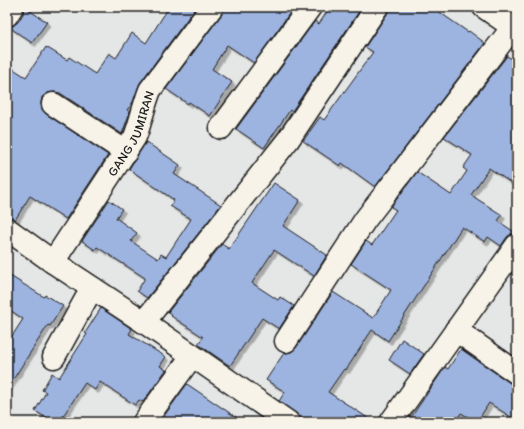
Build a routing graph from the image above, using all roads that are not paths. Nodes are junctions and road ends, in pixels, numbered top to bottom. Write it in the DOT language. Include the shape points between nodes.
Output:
graph roads {
  1 [pos="12,7"];
  2 [pos="212,7"];
  3 [pos="310,7"];
  4 [pos="377,7"];
  5 [pos="484,7"];
  6 [pos="7,15"];
  7 [pos="515,28"];
  8 [pos="53,104"];
  9 [pos="221,128"];
  10 [pos="126,152"];
  11 [pos="7,229"];
  12 [pos="517,245"];
  13 [pos="54,262"];
  14 [pos="92,288"];
  15 [pos="144,322"];
  16 [pos="456,330"];
  17 [pos="286,341"];
  18 [pos="192,356"];
  19 [pos="54,357"];
  20 [pos="517,373"];
  21 [pos="144,422"];
  22 [pos="288,422"];
  23 [pos="391,422"];
  1 -- 6 [label="street"];
  2 -- 10 [label="street, GANG JUMIRAN" via="150,90 135,137"];
  3 -- 9 [label="street"];
  4 -- 15 [label="street" via="288,140"];
  5 -- 7 [label="street"];
  7 -- 17 [label="street" via="365,220"];
  8 -- 10 [label="street"];
  10 -- 13 [label="street, GANG JUMIRAN"];
  11 -- 13 [label="street"];
  12 -- 16 [label="street"];
  13 -- 14 [label="street"];
  14 -- 15 [label="street"];
  14 -- 19 [label="street"];
  15 -- 18 [label="street"];
  16 -- 20 [label="street"];
  16 -- 23 [label="street"];
  18 -- 21 [label="street"];
  18 -- 22 [label="street"];
}
